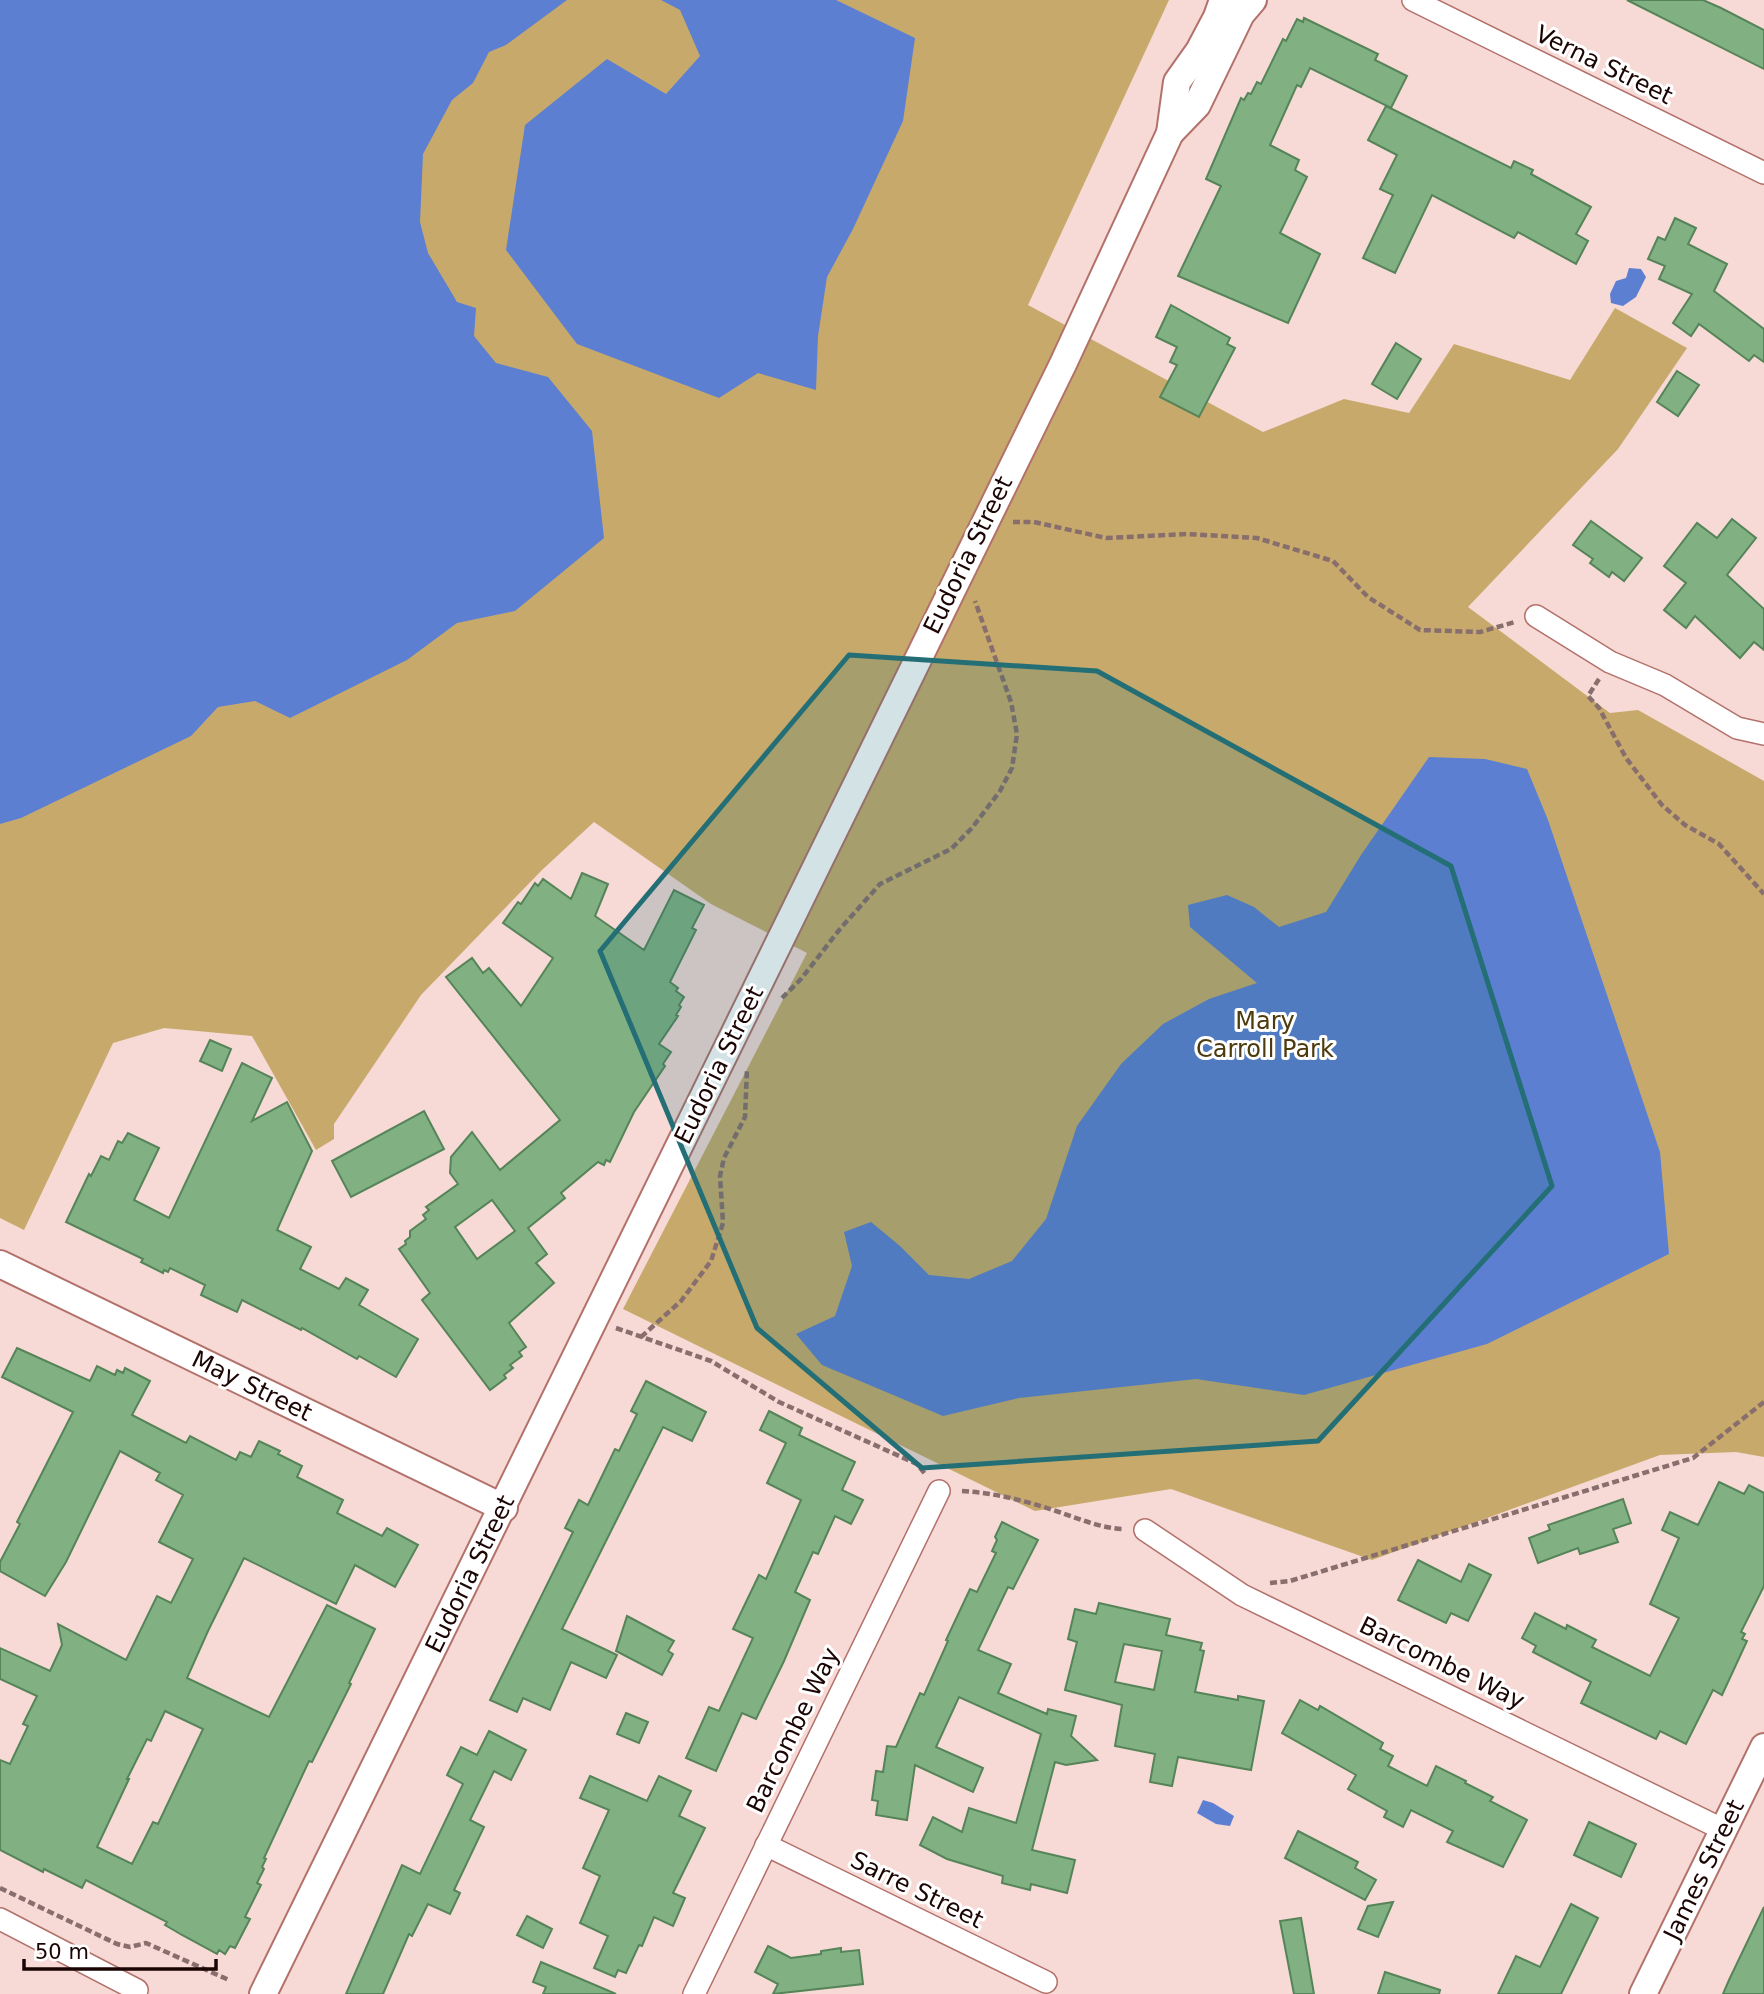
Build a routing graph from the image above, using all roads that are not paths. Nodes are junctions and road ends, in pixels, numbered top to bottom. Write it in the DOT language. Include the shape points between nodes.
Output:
graph roads {
  1 [pos="1223,0"];
  2 [pos="1253,0"];
  3 [pos="1413,2"];
  4 [pos="1170,133"];
  5 [pos="1764,173"];
  6 [pos="1536,616"];
  7 [pos="1764,734"];
  8 [pos="0,1265"];
  9 [pos="939,1490"];
  10 [pos="503,1508"];
  11 [pos="1145,1530"];
  12 [pos="1764,1747"];
  13 [pos="1724,1830"];
  14 [pos="765,1845"];
  15 [pos="0,1919"];
  16 [pos="1046,1982"];
  17 [pos="137,1990"];
  18 [pos="263,1994"];
  19 [pos="694,1994"];
  20 [pos="1643,1994"];
  1 -- 4 [label="street, Eudoria Street" via="1199,51 1177,82"];
  2 -- 4 [label="street, Eudoria Street" via="1241,14 1197,105"];
  3 -- 5 [label="street, Verna Street"];
  4 -- 10 [label="street, Eudoria Street" via="1063,364"];
  6 -- 7 [label="street" via="1610,662 1665,685 1737,728"];
  8 -- 10 [label="street, May Street"];
  9 -- 14 [label="street, Barcombe Way"];
  10 -- 18 [label="street, Eudoria Street"];
  11 -- 13 [label="street, Barcombe Way" via="1242,1595"];
  12 -- 13 [label="street, James Street"];
  13 -- 20 [label="street, James Street"];
  14 -- 16 [label="street, Sarre Street"];
  14 -- 19 [label="street, Barcombe Way"];
  15 -- 17 [label="street"];
}
